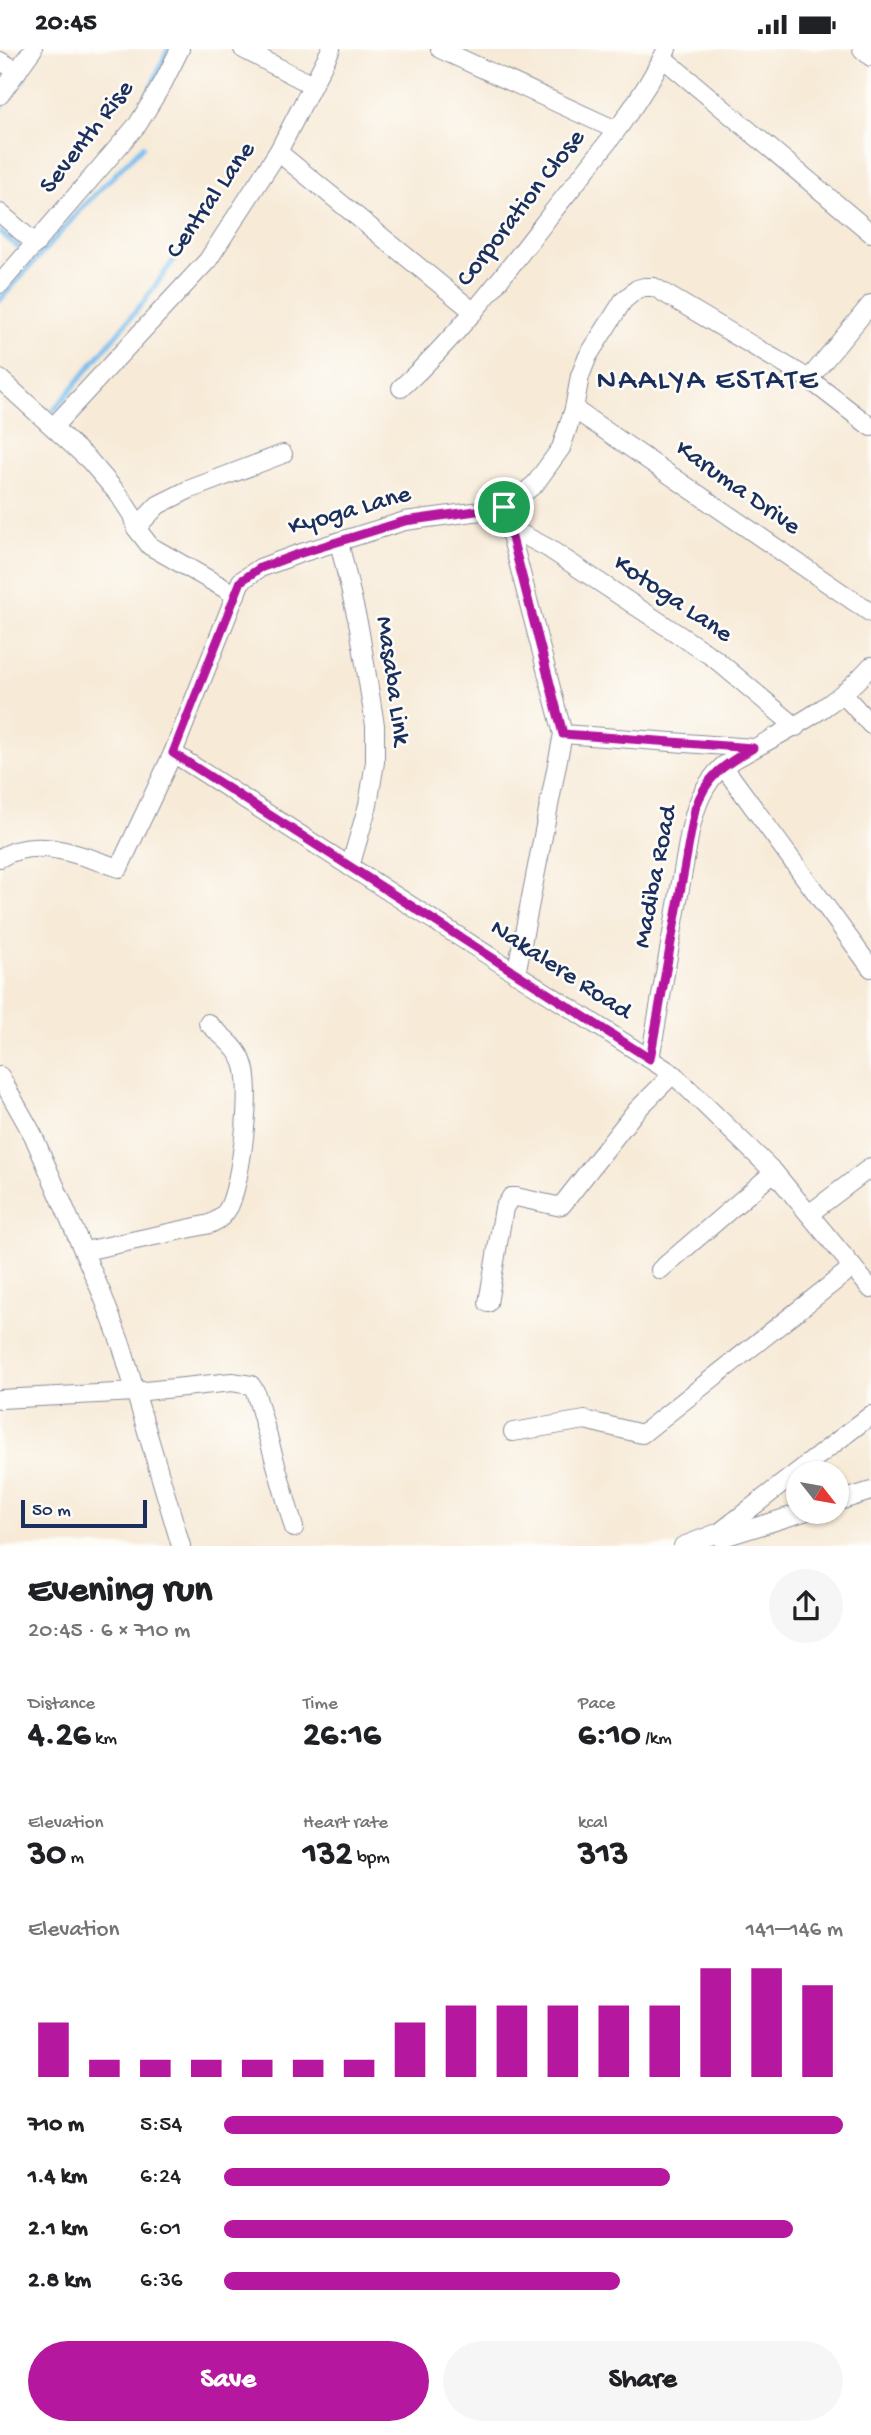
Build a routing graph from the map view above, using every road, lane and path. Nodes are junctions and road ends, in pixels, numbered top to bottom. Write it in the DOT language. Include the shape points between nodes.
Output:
graph roads {
  1 [pos="33,49"];
  2 [pos="180,49"];
  3 [pos="243,49"];
  4 [pos="331,49"];
  5 [pos="440,49"];
  6 [pos="862,49"];
  7 [pos="665,53"];
  8 [pos="871,57"];
  9 [pos="0,61"];
  10 [pos="19,71"];
  11 [pos="312,85"];
  12 [pos="0,95"];
  13 [pos="616,130"];
  14 [pos="278,152"];
  15 [pos="0,213"];
  16 [pos="871,233"];
  17 [pos="36,244"];
  18 [pos="0,284"];
  19 [pos="871,304"];
  20 [pos="474,312"];
  21 [pos="0,379"];
  22 [pos="809,379"];
  23 [pos="401,388"];
  24 [pos="574,409"];
  25 [pos="54,426"];
  26 [pos="871,427"];
  27 [pos="283,454"];
  28 [pos="504,507"];
  29 [pos="136,528"];
  30 [pos="510,528"];
  31 [pos="340,542"];
  32 [pos="236,595"];
  33 [pos="871,613"];
  34 [pos="871,666"];
  35 [pos="844,694"];
  36 [pos="871,725"];
  37 [pos="796,727"];
  38 [pos="563,734"];
  39 [pos="753,748"];
  40 [pos="173,753"];
  41 [pos="723,766"];
  42 [pos="0,857"];
  43 [pos="350,867"];
  44 [pos="871,968"];
  45 [pos="516,974"];
  46 [pos="208,1023"];
  47 [pos="650,1059"];
  48 [pos="673,1074"];
  49 [pos="0,1076"];
  50 [pos="871,1167"];
  51 [pos="774,1172"];
  52 [pos="809,1214"];
  53 [pos="85,1251"];
  54 [pos="853,1266"];
  55 [pos="660,1271"];
  56 [pos="871,1289"];
  57 [pos="488,1303"];
  58 [pos="136,1392"];
  59 [pos="0,1399"];
  60 [pos="871,1415"];
  61 [pos="513,1432"];
  62 [pos="871,1491"];
  63 [pos="849,1498"];
  64 [pos="786,1518"];
  65 [pos="294,1528"];
  66 [pos="721,1539"];
  67 [pos="181,1546"];
  68 [pos="683,1546"];
  1 -- 10 [label="street"];
  2 -- 17 [label="street, Seventh Rise" via="138,124"];
  3 -- 11 [label="street"];
  4 -- 11 [label="street, Central Lane"];
  5 -- 13 [label="street"];
  6 -- 8 [label="street"];
  7 -- 13 [label="street, Corporation Close" via="645,92"];
  7 -- 16 [label="street"];
  9 -- 10 [label="street"];
  10 -- 12 [label="street"];
  11 -- 14 [label="street, Central Lane"];
  13 -- 20 [label="street, Corporation Close"];
  14 -- 20 [label="street"];
  14 -- 25 [label="street, Central Lane" via="208,260"];
  15 -- 17 [label="street"];
  17 -- 18 [label="street, Seventh Rise"];
  19 -- 22 [label="street"];
  20 -- 23 [label="street, Corporation Close"];
  21 -- 25 [label="street"];
  22 -- 24 [label="street, Kyoga Lane" via="654,287 644,287 623,301 588,356"];
  22 -- 26 [label="street, Kyoga Lane"];
  24 -- 28 [label="street, Kyoga Lane" via="552,463"];
  24 -- 33 [label="street, Karuma Drive"];
  25 -- 29 [label="street" via="119,495"];
  27 -- 29 [label="street" via="158,505"];
  28 -- 30 [label="street"];
  28 -- 31 [label="street, Kyoga Lane" via="405,521"];
  29 -- 32 [label="street" via="150,546"];
  30 -- 37 [label="street, Kotoga Lane" via="548,548 714,658"];
  30 -- 38 [label="street"];
  31 -- 32 [label="street, Kyoga Lane" via="260,568 241,581"];
  31 -- 43 [label="street, Masaba Link" via="375,725 368,805"];
  32 -- 40 [label="street, Kyoga Lane"];
  34 -- 35 [label="street, Madiba Road"];
  35 -- 36 [label="street"];
  35 -- 37 [label="street, Madiba Road"];
  37 -- 39 [label="street, Madiba Road"];
  38 -- 39 [label="street"];
  38 -- 45 [label="street"];
  39 -- 41 [label="street, Madiba Road"];
  40 -- 42 [label="street, Kyoga Lane" via="119,868 37,847"];
  40 -- 43 [label="street, Nakalere Road"];
  41 -- 44 [label="street"];
  41 -- 47 [label="street, Madiba Road" via="695,809"];
  43 -- 45 [label="street, Nakalere Road"];
  45 -- 47 [label="street, Nakalere Road"];
  46 -- 53 [label="street" via="236,1050 246,1074 247,1109 228,1207 210,1224"];
  47 -- 48 [label="street, Nakalere Road"];
  48 -- 51 [label="street, Nakalere Road"];
  48 -- 57 [label="street" via="607,1145 567,1201 557,1206 516,1197 507,1201"];
  49 -- 53 [label="street" via="33,1135"];
  50 -- 52 [label="street"];
  51 -- 52 [label="street, Nakalere Road"];
  51 -- 55 [label="street"];
  52 -- 54 [label="street, Nakalere Road"];
  53 -- 58 [label="street"];
  54 -- 56 [label="street, Nakalere Road"];
  54 -- 61 [label="street" via="642,1434 585,1420"];
  58 -- 59 [label="street"];
  58 -- 65 [label="street" via="232,1382 251,1385"];
  58 -- 67 [label="street"];
  60 -- 66 [label="street"];
  62 -- 63 [label="street"];
  64 -- 66 [label="street"];
  66 -- 68 [label="street"];
}
